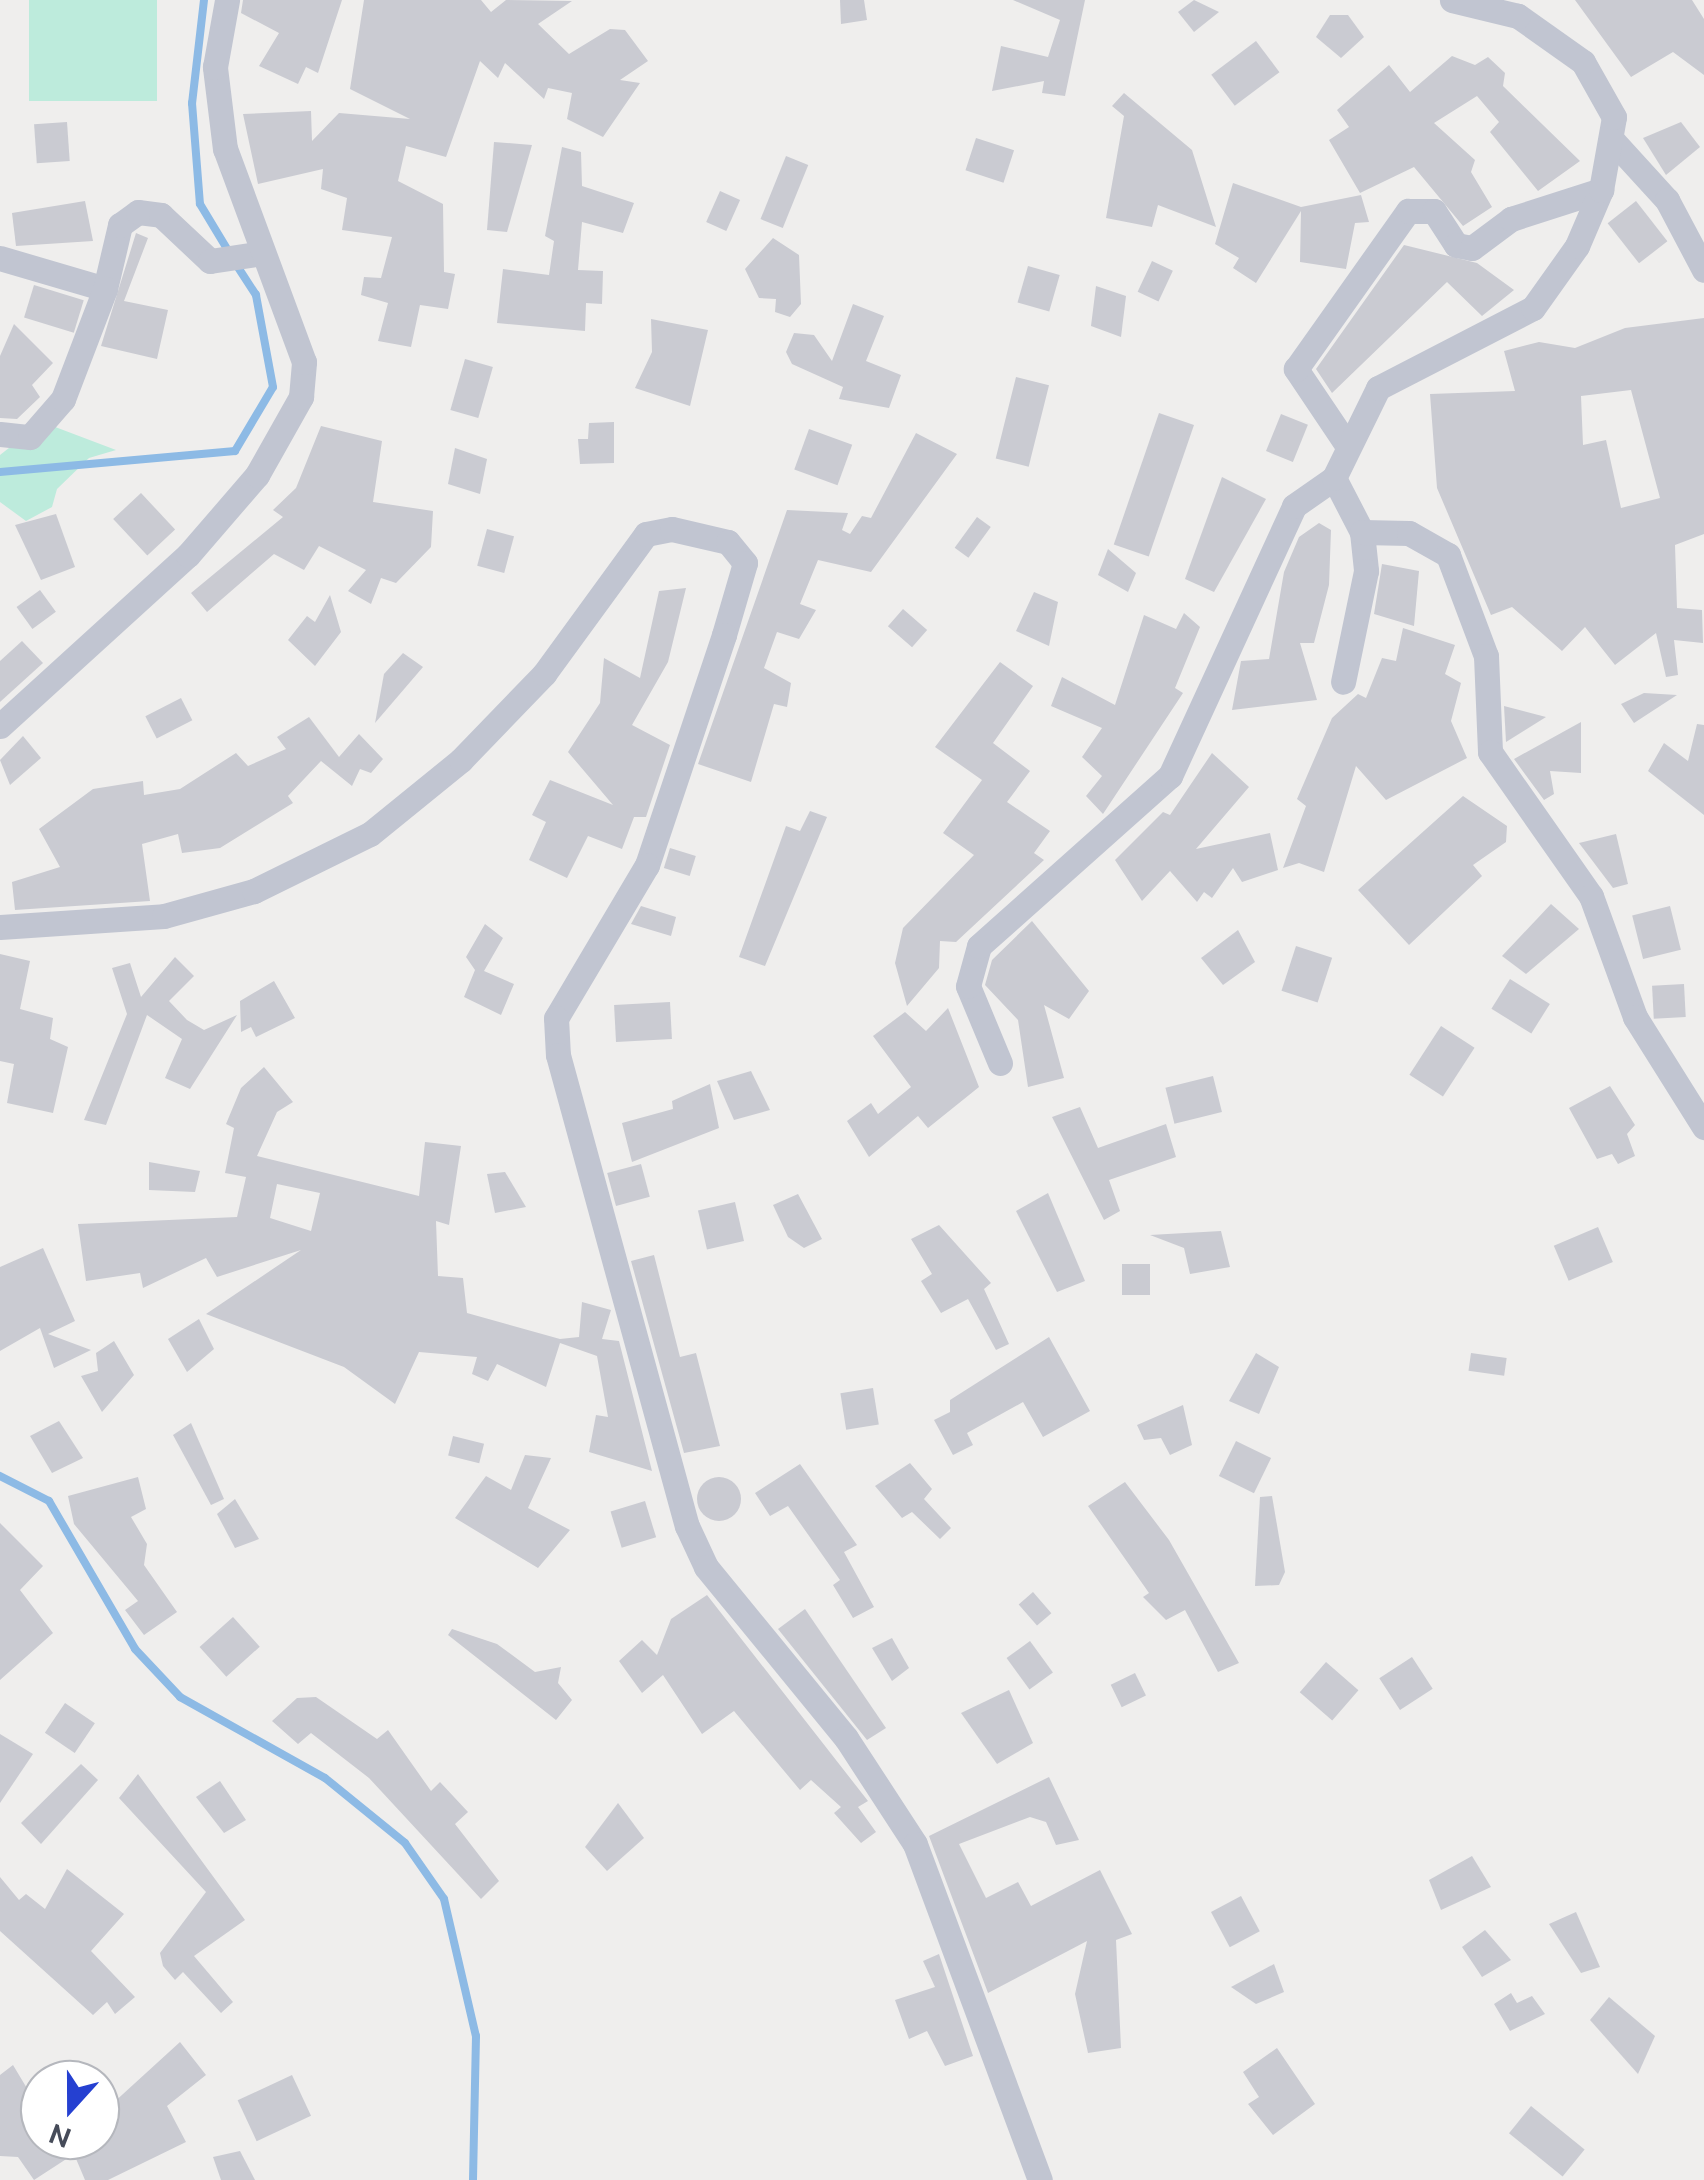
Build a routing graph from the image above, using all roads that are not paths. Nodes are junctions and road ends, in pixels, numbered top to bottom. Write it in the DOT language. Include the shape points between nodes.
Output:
graph roads {
  1 [pos="227,0"];
  2 [pos="1452,0"];
  3 [pos="1614,142"];
  4 [pos="1601,190"];
  5 [pos="262,253"];
  6 [pos="0,258"];
  7 [pos="1704,270"];
  8 [pos="104,289"];
  9 [pos="0,434"];
  10 [pos="1348,445"];
  11 [pos="1334,478"];
  12 [pos="1362,532"];
  13 [pos="1343,682"];
  14 [pos="0,726"];
  15 [pos="0,927"];
  16 [pos="1000,1063"];
  17 [pos="1704,1127"];
  18 [pos="1040,2180"];
  1 -- 5 [label="street" via="215,67 225,149"];
  2 -- 3 [label="street" via="1554,34 1614,117"];
  3 -- 4 [label="street"];
  3 -- 7 [label="street" via="1667,200"];
  4 -- 10 [label="street" via="1577,246 1533,308 1378,388"];
  4 -- 10 [label="street" via="1510,219 1472,248 1456,245 1434,211 1408,211 1296,369"];
  5 -- 8 [label="street" via="210,261 161,215 138,212 120,225"];
  5 -- 14 [label="street" via="304,362 301,397 257,475 188,554"];
  6 -- 8 [label="street"];
  8 -- 9 [label="street" via="63,399 30,437"];
  10 -- 11 [label="street"];
  11 -- 12 [label="street"];
  11 -- 16 [label="street" via="1294,506 1170,776 978,946 968,986"];
  12 -- 13 [label="street" via="1366,571"];
  12 -- 17 [label="street" via="1409,533 1448,555 1486,656 1490,752 1513,797 1592,896 1635,1016"];
  15 -- 18 [label="street" via="164,916 254,891 370,834 461,760 544,674 646,534 672,529 728,542 745,563 724,635 646,865 556,1018 558,1055 687,1526 706,1567 846,1738 915,1844"];
}
